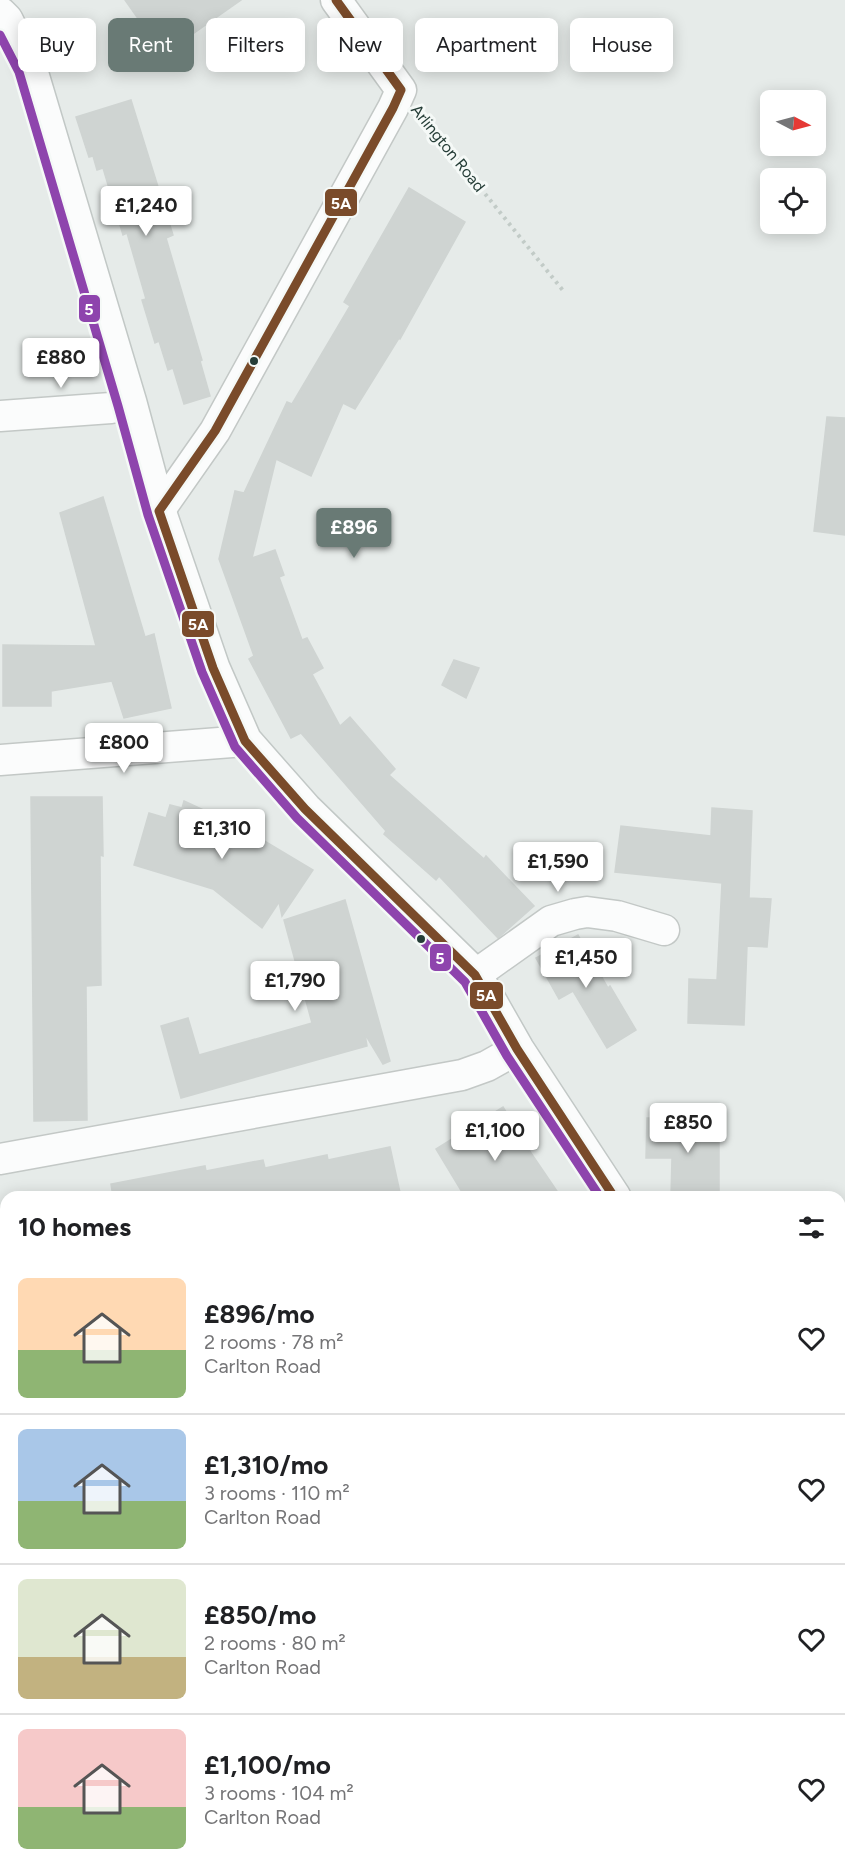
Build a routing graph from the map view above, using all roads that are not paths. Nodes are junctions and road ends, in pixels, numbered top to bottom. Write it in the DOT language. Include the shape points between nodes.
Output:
graph roads {
  1 [pos="336,0"];
  2 [pos="0,14"];
  3 [pos="130,403"];
  4 [pos="0,417"];
  5 [pos="159,511"];
  6 [pos="245,741"];
  7 [pos="0,760"];
  8 [pos="664,930"];
  9 [pos="474,975"];
  10 [pos="517,1049"];
  11 [pos="0,1160"];
  12 [pos="610,1191"];
  1 -- 5 [label="street, Arlington Road" via="401,90 215,431"];
  2 -- 3 [label="street" via="30,68"];
  3 -- 4 [label="street"];
  3 -- 5 [label="street"];
  5 -- 6 [label="street" via="213,668"];
  6 -- 7 [label="street"];
  6 -- 9 [label="street" via="305,809"];
  8 -- 9 [label="street" via="617,916 575,914 551,921"];
  9 -- 10 [label="street"];
  10 -- 11 [label="street" via="462,1076"];
  10 -- 12 [label="street"];
}
